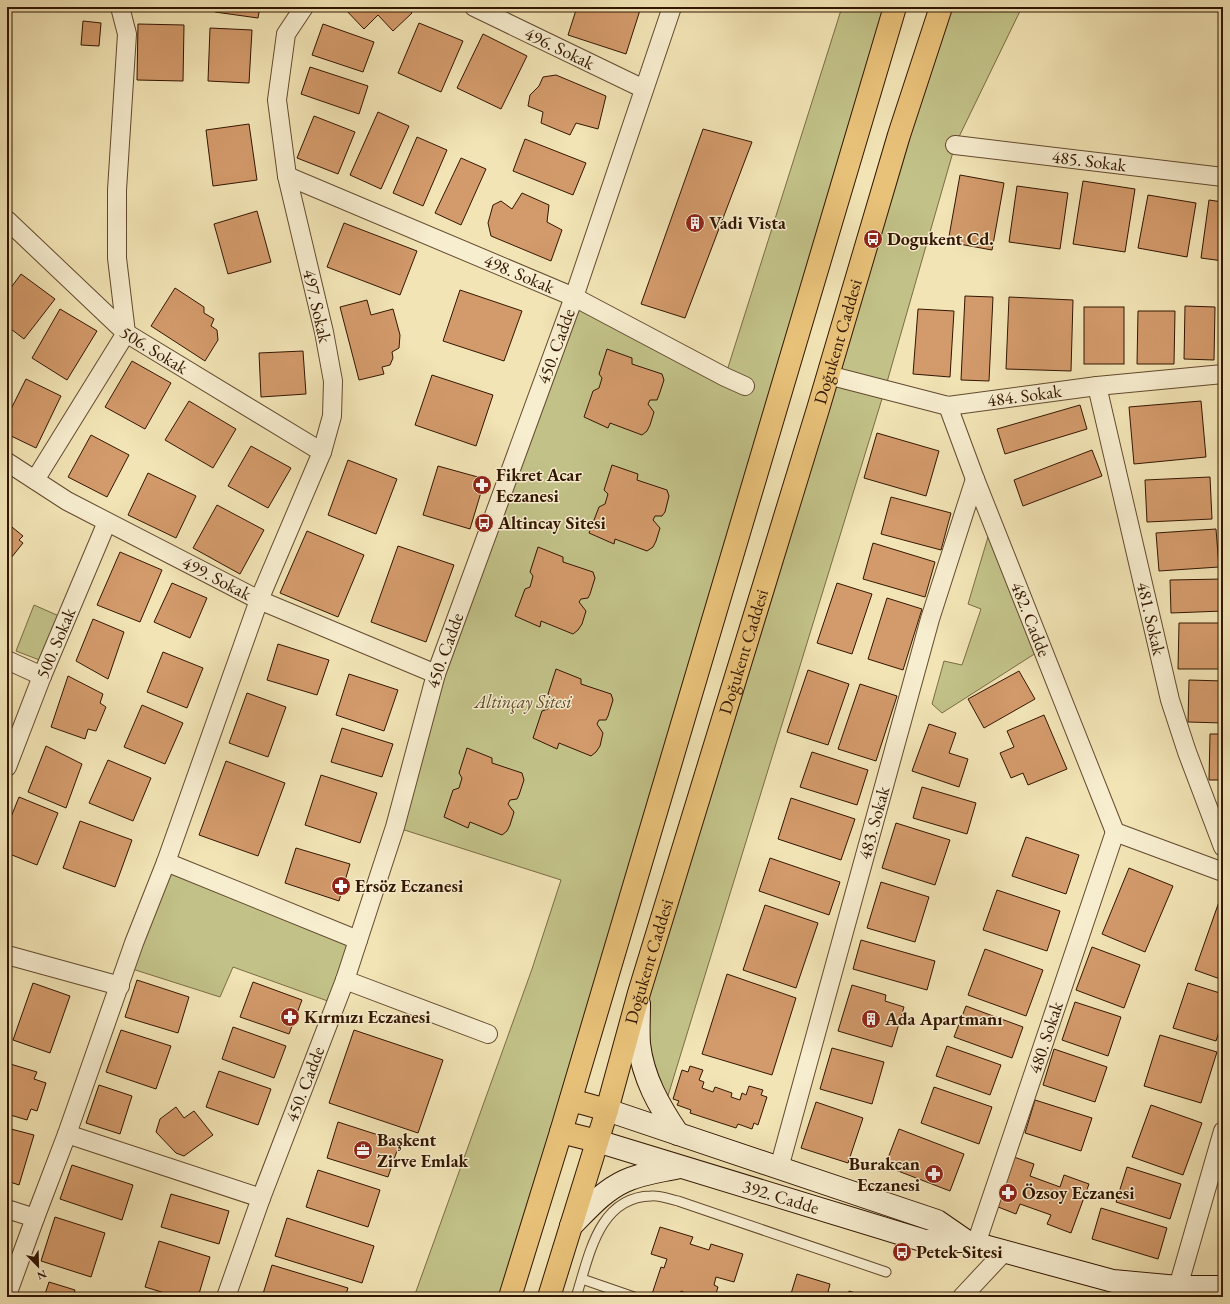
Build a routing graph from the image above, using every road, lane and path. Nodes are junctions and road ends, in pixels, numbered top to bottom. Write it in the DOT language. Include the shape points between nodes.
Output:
graph roads {
  1 [pos="120,7"];
  2 [pos="304,7"];
  3 [pos="474,7"];
  4 [pos="672,7"];
  5 [pos="895,7"];
  6 [pos="941,7"];
  7 [pos="644,88"];
  8 [pos="955,145"];
  9 [pos="287,176"];
  10 [pos="1223,177"];
  11 [pos="7,220"];
  12 [pos="574,297"];
  13 [pos="126,333"];
  14 [pos="1223,374"];
  15 [pos="828,375"];
  16 [pos="745,386"];
  17 [pos="1097,386"];
  18 [pos="948,406"];
  19 [pos="322,452"];
  20 [pos="7,462"];
  21 [pos="975,479"];
  22 [pos="35,480"];
  23 [pos="107,522"];
  24 [pos="259,600"];
  25 [pos="7,660"];
  26 [pos="436,674"];
  27 [pos="42,676"];
  28 [pos="7,767"];
  29 [pos="1115,832"];
  30 [pos="1223,847"];
  31 [pos="166,862"];
  32 [pos="1223,872"];
  33 [pos="358,940"];
  34 [pos="7,955"];
  35 [pos="345,980"];
  36 [pos="120,986"];
  37 [pos="639,993"];
  38 [pos="488,1034"];
  39 [pos="571,1100"];
  40 [pos="607,1110"];
  41 [pos="1223,1131"];
  42 [pos="561,1132"];
  43 [pos="67,1134"];
  44 [pos="678,1134"];
  45 [pos="597,1141"];
  46 [pos="680,1166"];
  47 [pos="779,1168"];
  48 [pos="261,1198"];
  49 [pos="7,1209"];
  50 [pos="35,1218"];
  51 [pos="571,1226"];
  52 [pos="971,1243"];
  53 [pos="1004,1252"];
  54 [pos="886,1272"];
  55 [pos="582,1279"];
  56 [pos="1178,1287"];
  57 [pos="1223,1287"];
  58 [pos="1113,1289"];
  59 [pos="7,1296"];
  60 [pos="226,1297"];
  61 [pos="510,1297"];
  62 [pos="549,1297"];
  63 [pos="576,1297"];
  64 [pos="634,1297"];
  65 [pos="962,1297"];
  1 -- 13 [label="street" via="127,34 117,190 117,258"];
  2 -- 9 [label="street, 497. Sokak" via="286,34 277,100"];
  3 -- 7 [label="street, 496. Sokak"];
  4 -- 7 [label="street, 450. Cadde"];
  5 -- 39 [label="main road, Doğukent Caddesi"];
  6 -- 15 [label="main road, Doğukent Caddesi" via="899,135"];
  7 -- 12 [label="street, 450. Cadde"];
  8 -- 10 [label="street, 485. Sokak"];
  9 -- 12 [label="street, 498. Sokak"];
  9 -- 19 [label="street, 497. Sokak" via="333,381 332,416"];
  11 -- 13 [label="street, 506. Sokak"];
  12 -- 16 [label="street, 498. Sokak"];
  12 -- 26 [label="street, 450. Cadde"];
  13 -- 19 [label="street, 506. Sokak"];
  13 -- 22 [label="street"];
  14 -- 17 [label="street, 484. Sokak"];
  15 -- 18 [label="street, 484. Sokak"];
  15 -- 37 [label="main road, Doğukent Caddesi"];
  17 -- 18 [label="street, 484. Sokak"];
  17 -- 30 [label="street, 481. Sokak" via="1170,700 1186,752"];
  18 -- 21 [label="street, 482. Cadde"];
  19 -- 24 [label="street, 497. Sokak"];
  20 -- 22 [label="street, 499. Sokak"];
  21 -- 29 [label="street, 482. Cadde"];
  21 -- 47 [label="street, 483. Sokak" via="930,619"];
  22 -- 23 [label="street, 499. Sokak" via="67,501"];
  23 -- 24 [label="street, 499. Sokak"];
  23 -- 27 [label="street, 500. Sokak"];
  24 -- 26 [label="street, 499. Sokak"];
  24 -- 31 [label="street, 497. Sokak"];
  25 -- 27 [label="street"];
  26 -- 33 [label="street, 450. Cadde" via="395,827"];
  27 -- 28 [label="street, 500. Sokak"];
  29 -- 32 [label="street"];
  29 -- 52 [label="street, 480. Sokak"];
  31 -- 33 [label="street"];
  31 -- 36 [label="street, 497. Sokak"];
  33 -- 35 [label="street, 450. Cadde"];
  34 -- 36 [label="street"];
  35 -- 38 [label="street"];
  35 -- 48 [label="street, 450. Cadde"];
  36 -- 43 [label="street, 497. Sokak"];
  37 -- 40 [label="main road, Doğukent Caddesi"];
  37 -- 44 [label="main road" via="639,1044 647,1078 655,1098"];
  39 -- 40 [label="main road"];
  39 -- 42 [label="main road, Doğukent Caddesi"];
  40 -- 44 [label="main road, 392. Cadde"];
  40 -- 45 [label="main road, Doğukent Caddesi"];
  41 -- 56 [label="street"];
  42 -- 45 [label="main road"];
  42 -- 61 [label="main road, Doğukent Caddesi"];
  43 -- 48 [label="street"];
  43 -- 50 [label="street, 497. Sokak"];
  44 -- 47 [label="main road, 392. Cadde"];
  45 -- 46 [label="main road, 392. Cadde"];
  45 -- 51 [label="main road, Doğukent Caddesi"];
  46 -- 51 [label="main road" via="626,1180 610,1189"];
  46 -- 52 [label="main road, 392. Cadde" via="925,1241"];
  47 -- 52 [label="main road, 392. Cadde" via="937,1221"];
  48 -- 60 [label="street, 450. Cadde"];
  49 -- 50 [label="street"];
  50 -- 59 [label="street, 497. Sokak"];
  51 -- 62 [label="main road, Doğukent Caddesi"];
  52 -- 53 [label="main road, 392. Cadde"];
  53 -- 58 [label="main road, 392. Cadde"];
  53 -- 65 [label="street"];
  54 -- 55 [label="lane" via="678,1201 651,1196 633,1199 607,1216 594,1238"];
  55 -- 63 [label="lane"];
  55 -- 64 [label="lane"];
  56 -- 57 [label="main road, 392. Cadde"];
  56 -- 58 [label="main road, 392. Cadde"];
}
